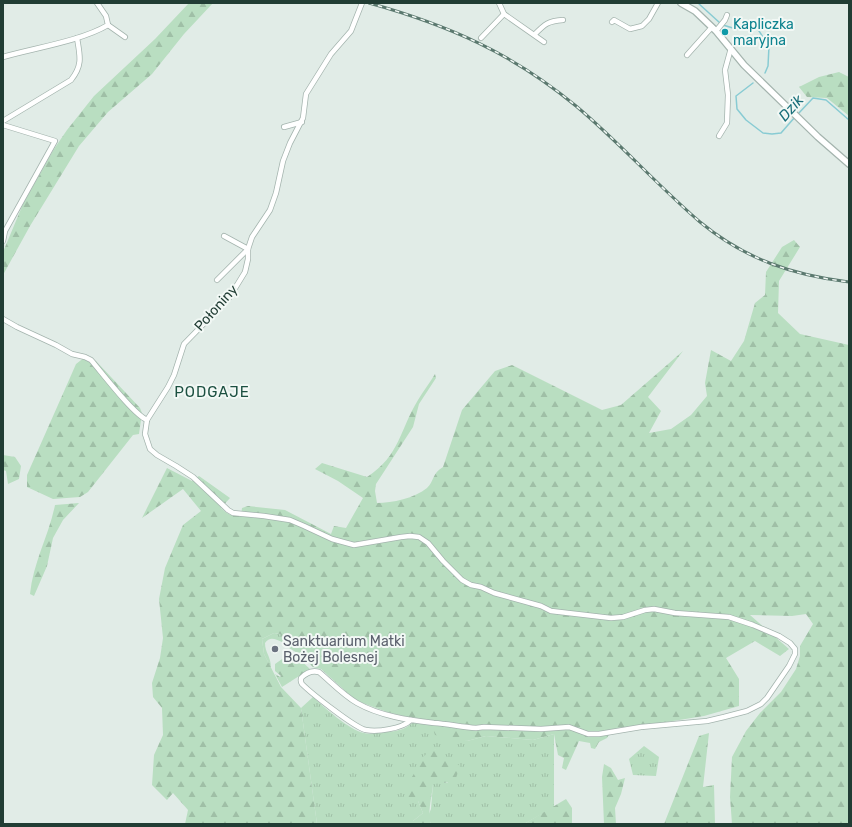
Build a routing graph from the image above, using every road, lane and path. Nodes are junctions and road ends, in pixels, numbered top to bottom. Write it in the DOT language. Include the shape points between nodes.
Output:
graph roads {
  1 [pos="97,3"];
  2 [pos="362,3"];
  3 [pos="499,3"];
  4 [pos="658,3"];
  5 [pos="681,3"];
  6 [pos="504,14"];
  7 [pos="726,15"];
  8 [pos="563,20"];
  9 [pos="612,22"];
  10 [pos="108,25"];
  11 [pos="716,28"];
  12 [pos="535,34"];
  13 [pos="125,37"];
  14 [pos="77,38"];
  15 [pos="481,38"];
  16 [pos="544,42"];
  17 [pos="731,48"];
  18 [pos="687,55"];
  19 [pos="3,57"];
  20 [pos="3,121"];
  21 [pos="302,122"];
  22 [pos="3,126"];
  23 [pos="284,126"];
  24 [pos="719,136"];
  25 [pos="849,164"];
  26 [pos="224,236"];
  27 [pos="3,241"];
  28 [pos="248,249"];
  29 [pos="217,280"];
  30 [pos="3,319"];
  31 [pos="147,420"];
  32 [pos="411,720"];
  1 -- 10 [label="street" via="106,16"];
  2 -- 21 [label="street, Połoniny" via="351,31 331,54 306,94"];
  3 -- 6 [label="street"];
  4 -- 9 [label="street" via="642,26 630,29 614,20"];
  5 -- 11 [label="street"];
  6 -- 12 [label="street"];
  6 -- 15 [label="street"];
  7 -- 11 [label="street" via="724,22"];
  8 -- 12 [label="street" via="552,21"];
  10 -- 13 [label="street"];
  10 -- 14 [label="street"];
  11 -- 17 [label="street"];
  11 -- 18 [label="street"];
  12 -- 16 [label="street"];
  14 -- 19 [label="street"];
  14 -- 20 [label="street" via="80,62 77,73 71,80"];
  17 -- 24 [label="street" via="725,70 728,95 727,123"];
  17 -- 25 [label="street" via="818,137"];
  21 -- 23 [label="street"];
  21 -- 28 [label="street, Połoniny" via="283,161 270,210 252,237"];
  22 -- 27 [label="street" via="55,141 5,232"];
  26 -- 28 [label="street"];
  28 -- 29 [label="street"];
  28 -- 31 [label="street, Połoniny" via="248,266 245,272 229,298 184,344 174,375"];
  30 -- 31 [label="street" via="72,354 91,360 135,411"];
  31 -- 32 [label="street" via="145,434 150,449 193,477 233,513 286,520 332,540 354,545 401,537 419,537 428,543 462,580 551,611 611,618 654,609 729,617 779,636 790,642 795,649 793,658 771,694 761,704 747,711 712,720 598,734 588,734 569,728 476,728"];
  32 -- 32 [label="street" via="407,724 392,728 370,730 358,727 301,682 301,678 314,671 319,672 361,706"];
}
